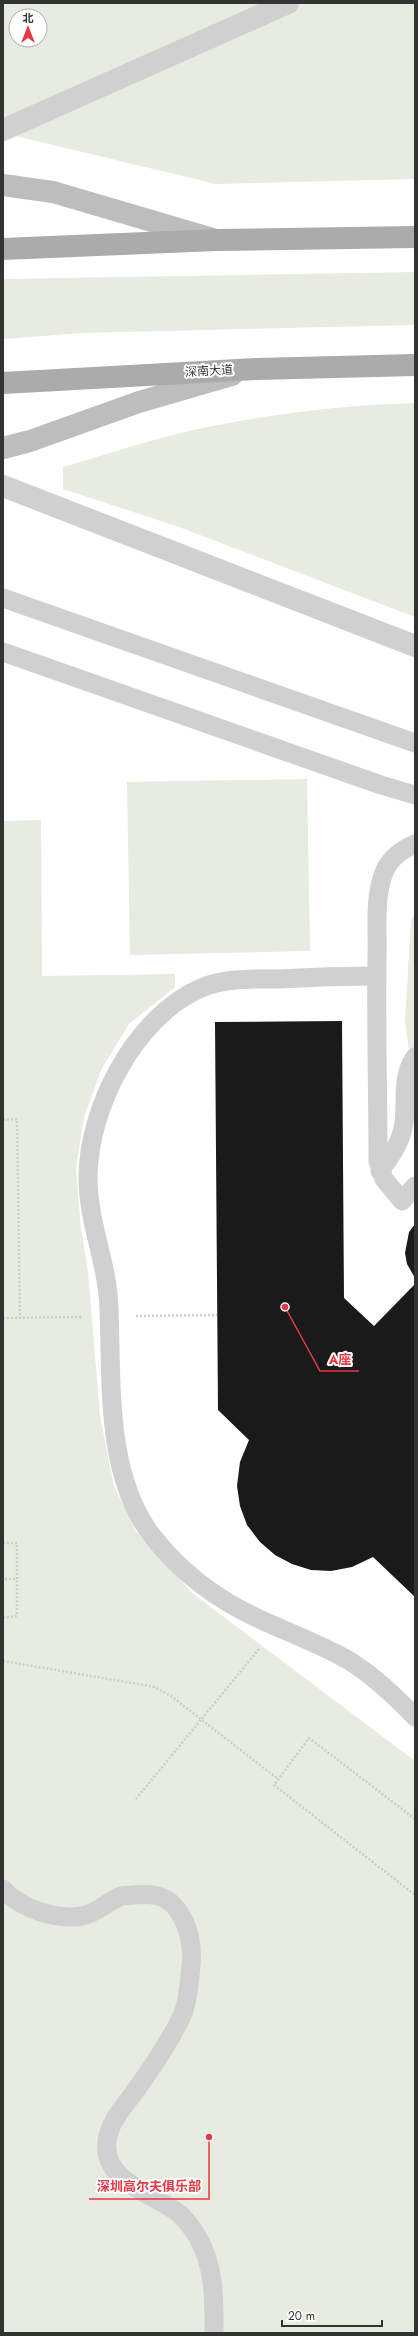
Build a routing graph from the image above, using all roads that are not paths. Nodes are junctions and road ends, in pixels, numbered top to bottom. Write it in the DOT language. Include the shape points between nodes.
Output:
graph roads {
  1 [pos="288,3"];
  2 [pos="3,130"];
  3 [pos="3,185"];
  4 [pos="415,237"];
  5 [pos="216,240"];
  6 [pos="3,249"];
  7 [pos="415,365"];
  8 [pos="257,369"];
  9 [pos="3,383"];
  10 [pos="3,448"];
  11 [pos="3,486"];
  12 [pos="3,598"];
  13 [pos="415,646"];
  14 [pos="3,652"];
  15 [pos="415,743"];
  16 [pos="415,795"];
  17 [pos="415,844"];
  18 [pos="377,976"];
  19 [pos="415,1057"];
  20 [pos="380,1172"];
  21 [pos="415,1186"];
  22 [pos="415,1717"];
  23 [pos="3,1889"];
  24 [pos="214,2333"];
  1 -- 2 [label="street"];
  3 -- 5 [label="main road" via="53,192"];
  4 -- 5 [label="main road"];
  5 -- 6 [label="main road"];
  7 -- 8 [label="main road, 深南大道"];
  8 -- 9 [label="main road, 深南大道"];
  8 -- 10 [label="main road" via="139,402 30,441"];
  11 -- 13 [label="street"];
  12 -- 15 [label="lane"];
  14 -- 16 [label="lane"];
  17 -- 18 [label="lane" via="390,860 382,880 378,905"];
  18 -- 20 [label="lane"];
  18 -- 22 [label="lane" via="236,980 202,988 185,998 158,1019 134,1045 102,1099 89,1152 88,1178 91,1217 107,1282 114,1418 120,1467 138,1517 186,1572 220,1598 277,1627 313,1641 351,1662 377,1680"];
  19 -- 20 [label="lane" via="406,1076 401,1136"];
  20 -- 21 [label="lane" via="390,1189 402,1201"];
  23 -- 24 [label="lane" via="28,1906 52,1916 82,1916 103,1908 120,1896 150,1894 165,1897 184,1921 190,1937 192,1954 188,1990 181,2019 136,2090 113,2119 107,2141 110,2164 118,2174 179,2213 197,2236 212,2274"];
}
